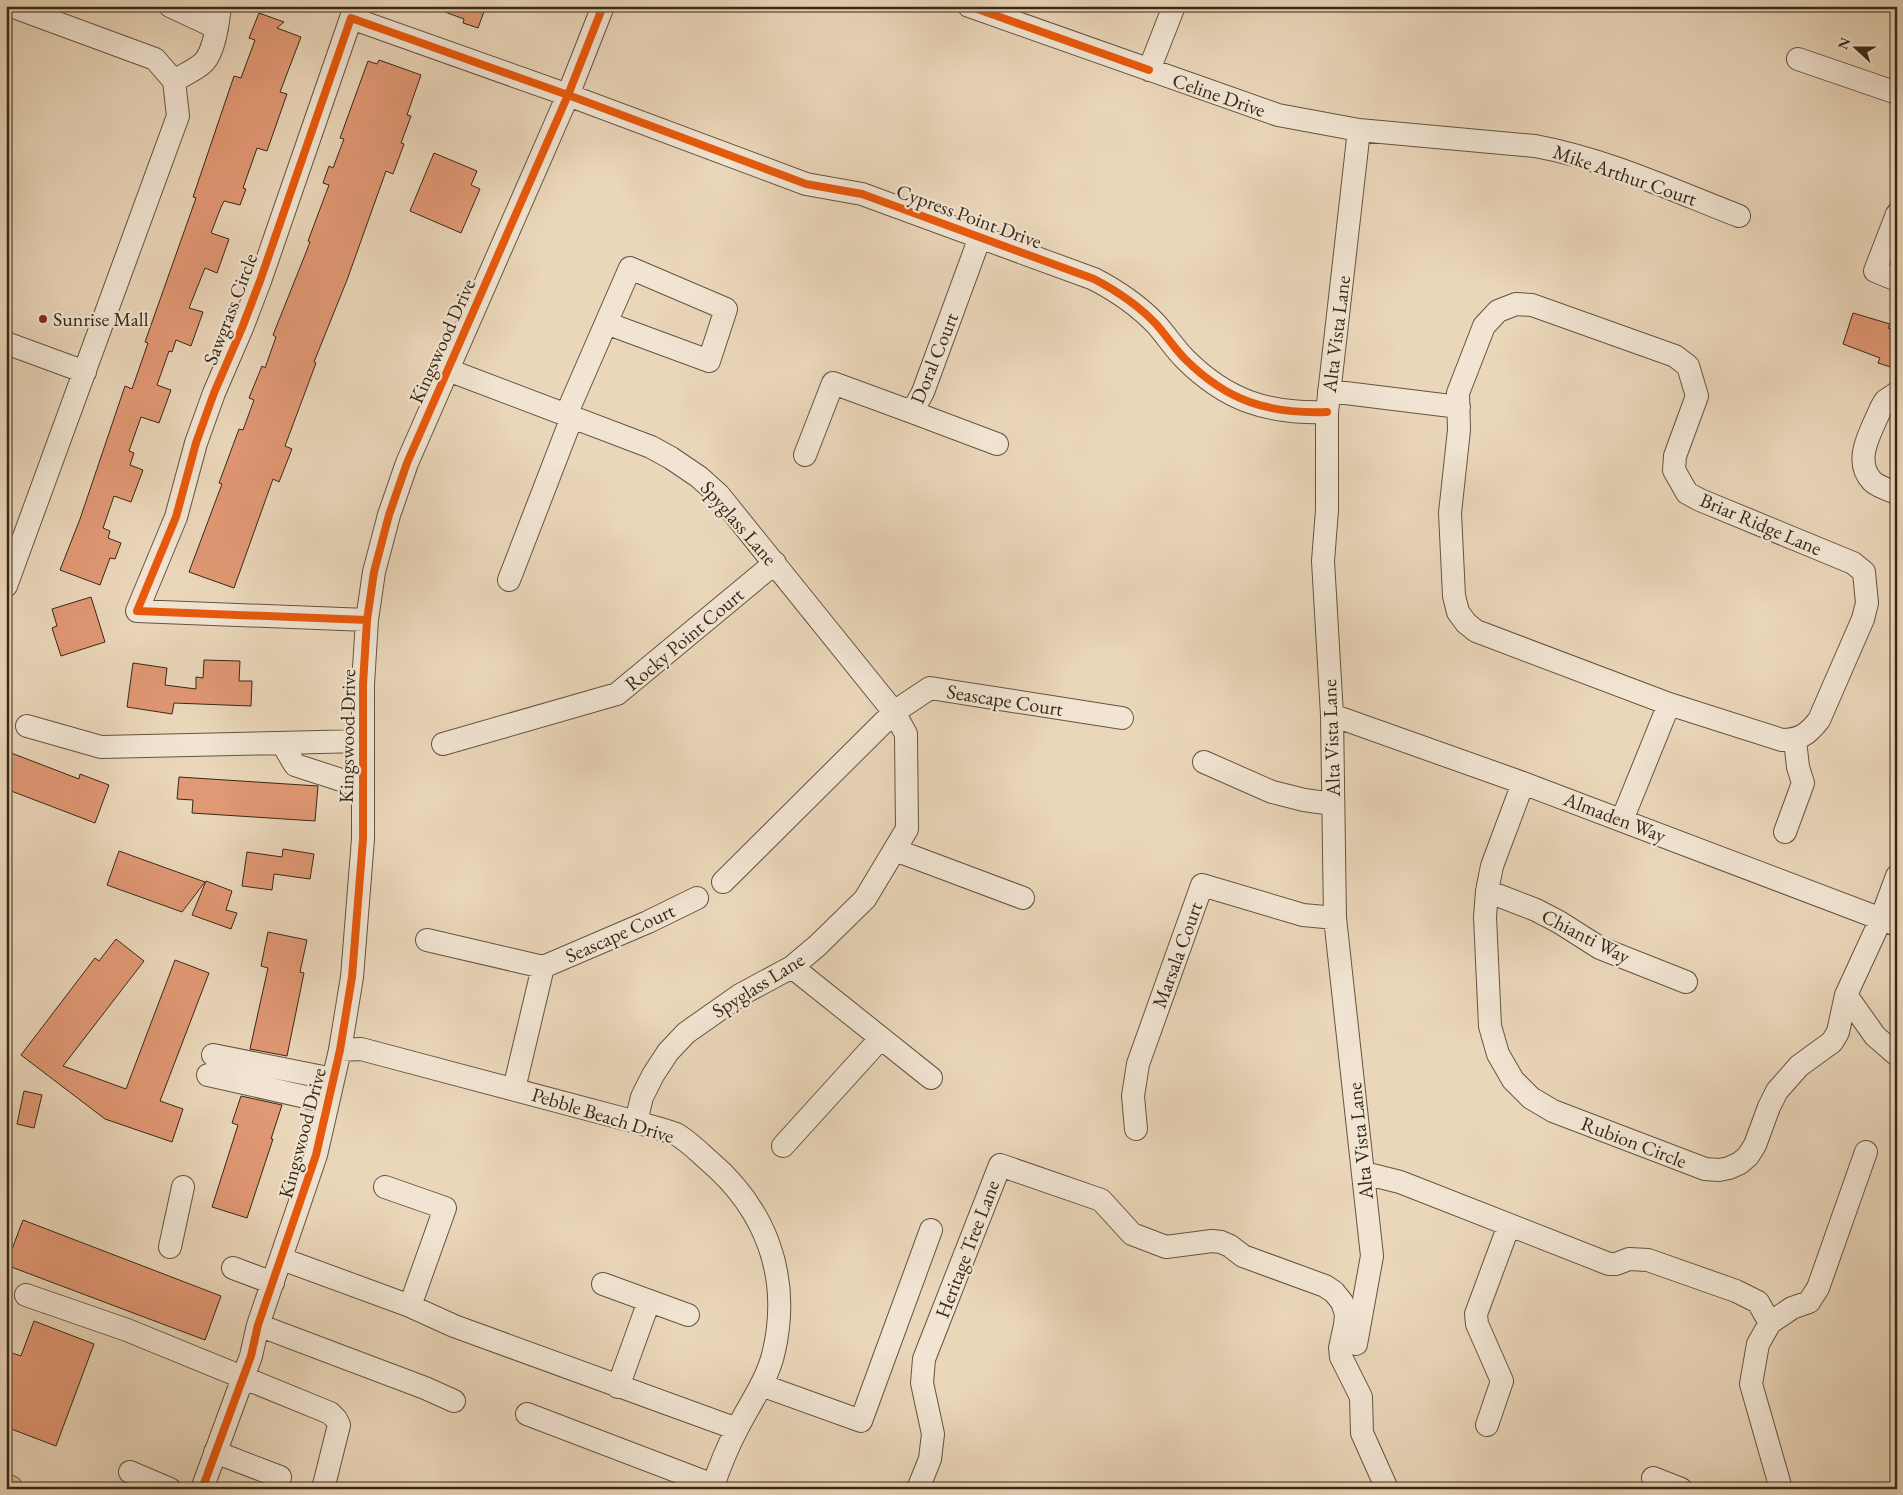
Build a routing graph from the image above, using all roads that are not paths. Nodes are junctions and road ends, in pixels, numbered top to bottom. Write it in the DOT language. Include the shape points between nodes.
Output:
graph roads {
  1 [pos="11,6"];
  2 [pos="170,6"];
  3 [pos="603,6"];
  4 [pos="969,6"];
  5 [pos="1174,6"];
  6 [pos="218,17"];
  7 [pos="1798,59"];
  8 [pos="1149,70"];
  9 [pos="174,81"];
  10 [pos="1897,93"];
  11 [pos="568,95"];
  12 [pos="1360,130"];
  13 [pos="1897,214"];
  14 [pos="1739,216"];
  15 [pos="980,237"];
  16 [pos="1897,280"];
  17 [pos="606,323"];
  18 [pos="6,342"];
  19 [pos="448,370"];
  20 [pos="85,372"];
  21 [pos="1897,393"];
  22 [pos="1328,402"];
  23 [pos="1459,407"];
  24 [pos="912,412"];
  25 [pos="569,416"];
  26 [pos="997,444"];
  27 [pos="805,455"];
  28 [pos="1897,493"];
  29 [pos="775,563"];
  30 [pos="509,580"];
  31 [pos="6,586"];
  32 [pos="367,620"];
  33 [pos="1669,704"];
  34 [pos="894,712"];
  35 [pos="1332,714"];
  36 [pos="1122,718"];
  37 [pos="27,726"];
  38 [pos="1794,740"];
  39 [pos="363,741"];
  40 [pos="282,743"];
  41 [pos="443,744"];
  42 [pos="1204,762"];
  43 [pos="1523,782"];
  44 [pos="363,787"];
  45 [pos="1333,804"];
  46 [pos="1622,820"];
  47 [pos="1785,832"];
  48 [pos="894,850"];
  49 [pos="1897,876"];
  50 [pos="723,882"];
  51 [pos="1487,892"];
  52 [pos="696,898"];
  53 [pos="1024,898"];
  54 [pos="1335,918"];
  55 [pos="1889,922"];
  56 [pos="427,940"];
  57 [pos="544,967"];
  58 [pos="792,967"];
  59 [pos="1686,982"];
  60 [pos="1846,995"];
  61 [pos="881,1038"];
  62 [pos="340,1050"];
  63 [pos="1897,1055"];
  64 [pos="931,1078"];
  65 [pos="333,1080"];
  66 [pos="514,1089"];
  67 [pos="328,1102"];
  68 [pos="636,1122"];
  69 [pos="1136,1129"];
  70 [pos="783,1146"];
  71 [pos="1866,1152"];
  72 [pos="1364,1173"];
  73 [pos="183,1187"];
  74 [pos="385,1187"];
  75 [pos="1509,1225"];
  76 [pos="931,1230"];
  77 [pos="170,1247"];
  78 [pos="282,1259"];
  79 [pos="233,1268"];
  80 [pos="273,1283"];
  81 [pos="603,1284"];
  82 [pos="26,1295"];
  83 [pos="649,1301"];
  84 [pos="410,1306"];
  85 [pos="688,1315"];
  86 [pos="1770,1323"];
  87 [pos="258,1325"];
  88 [pos="1356,1344"];
  89 [pos="242,1378"];
  90 [pos="761,1385"];
  91 [pos="618,1387"];
  92 [pos="454,1401"];
  93 [pos="527,1414"];
  94 [pos="1487,1425"];
  95 [pos="737,1429"];
  96 [pos="215,1452"];
  97 [pos="130,1472"];
  98 [pos="280,1477"];
  99 [pos="1653,1478"];
  100 [pos="712,1487"];
  101 [pos="170,1489"];
  102 [pos="202,1489"];
  103 [pos="323,1489"];
  104 [pos="918,1489"];
  105 [pos="1387,1489"];
  106 [pos="1681,1489"];
  107 [pos="1781,1489"];
  1 -- 9 [label="street" via="155,59"];
  2 -- 6 [label="street"];
  3 -- 11 [label="street, Kingswood Drive"];
  4 -- 8 [label="street, Celine Drive"];
  5 -- 8 [label="street"];
  6 -- 9 [label="street" via="204,62"];
  7 -- 10 [label="street"];
  8 -- 12 [label="street, Celine Drive" via="1278,115"];
  9 -- 20 [label="street" via="178,116"];
  11 -- 15 [label="street, Cypress Point Drive" via="806,184 862,194"];
  11 -- 19 [label="street, Kingswood Drive"];
  11 -- 32 [label="street, Sawgrass Circle" via="351,18 260,282 196,443 176,517 137,611"];
  12 -- 14 [label="street, Mike Arthur Court" via="1557,150 1593,160"];
  12 -- 22 [label="street, Alta Vista Lane"];
  13 -- 16 [label="street" via="1875,271"];
  15 -- 22 [label="street, Cypress Point Drive" via="1094,279 1117,291 1156,324 1183,358 1229,393 1285,411"];
  15 -- 24 [label="street, Doral Court" via="923,392"];
  17 -- 17 [label="street" via="630,268 726,309 709,361"];
  17 -- 25 [label="street"];
  18 -- 20 [label="street"];
  19 -- 25 [label="street, Spyglass Lane"];
  19 -- 32 [label="street, Kingswood Drive" via="406,463 389,514 374,572"];
  20 -- 31 [label="street"];
  21 -- 28 [label="street" via="1880,408 1863,456 1866,471 1873,482"];
  22 -- 23 [label="street"];
  22 -- 35 [label="street, Alta Vista Lane" via="1323,561"];
  23 -- 33 [label="street, Briar Ridge Lane" via="1450,513 1454,596 1458,612 1476,631"];
  23 -- 38 [label="street, Briar Ridge Lane" via="1460,386 1484,326 1498,311 1516,304 1532,305 1675,356 1688,366 1697,396 1675,456 1674,470 1687,493 1853,563 1864,572 1867,603 1863,619 1819,720 1809,734"];
  24 -- 26 [label="street"];
  24 -- 27 [label="street, Doral Court" via="833,383"];
  25 -- 29 [label="street, Spyglass Lane" via="651,447 699,477"];
  25 -- 30 [label="street"];
  29 -- 34 [label="street, Spyglass Lane"];
  29 -- 41 [label="street, Rocky Point Court" via="617,694"];
  32 -- 39 [label="street, Kingswood Drive"];
  33 -- 38 [label="street, Briar Ridge Lane" via="1782,740"];
  33 -- 46 [label="street"];
  34 -- 36 [label="street, Seascape Court" via="930,688"];
  34 -- 48 [label="street, Spyglass Lane" via="906,734 907,829"];
  34 -- 50 [label="street"];
  35 -- 43 [label="street, Almaden Way"];
  35 -- 45 [label="street, Alta Vista Lane"];
  37 -- 40 [label="street" via="101,747"];
  38 -- 47 [label="street" via="1803,783"];
  39 -- 40 [label="street"];
  39 -- 44 [label="street, Kingswood Drive"];
  40 -- 44 [label="street" via="295,765"];
  42 -- 45 [label="street" via="1272,792"];
  43 -- 46 [label="street, Almaden Way"];
  43 -- 51 [label="street, Rubion Circle" via="1492,866"];
  44 -- 62 [label="street, Kingswood Drive" via="363,839 352,977"];
  45 -- 54 [label="street, Alta Vista Lane"];
  46 -- 55 [label="street, Almaden Way"];
  48 -- 53 [label="street"];
  48 -- 58 [label="street, Spyglass Lane" via="865,899"];
  49 -- 55 [label="street, Rubion Circle"];
  51 -- 59 [label="street, Chianti Way" via="1536,910 1600,948"];
  51 -- 60 [label="street, Rubion Circle" via="1485,917 1490,1026 1498,1054 1513,1080 1531,1098 1553,1110 1705,1169 1729,1168 1748,1156 1777,1091 1799,1066 1835,1037"];
  52 -- 57 [label="street, Seascape Court"];
  54 -- 69 [label="street, Marsala Court" via="1303,915 1202,885 1138,1064 1133,1096"];
  54 -- 72 [label="street, Alta Vista Lane"];
  55 -- 60 [label="street, Rubion Circle"];
  56 -- 57 [label="street, Seascape Court"];
  57 -- 66 [label="street, Seascape Court"];
  58 -- 61 [label="street"];
  58 -- 68 [label="street, Spyglass Lane" via="740,995 686,1033 653,1075 642,1097"];
  60 -- 63 [label="street" via="1875,1036"];
  61 -- 64 [label="street"];
  61 -- 70 [label="street"];
  62 -- 65 [label="street, Kingswood Drive"];
  62 -- 66 [label="street, Pebble Beach Drive" via="362,1049"];
  65 -- 67 [label="street, Kingswood Drive"];
  65 -- 67 [label="street" via="211,1065"];
  66 -- 68 [label="street, Pebble Beach Drive"];
  67 -- 78 [label="street, Kingswood Drive" via="316,1155"];
  68 -- 90 [label="street, Pebble Beach Drive" via="677,1135 716,1167 751,1206 778,1273 778,1323 774,1350"];
  71 -- 86 [label="street" via="1818,1288 1809,1302 1792,1308"];
  72 -- 75 [label="street" via="1400,1182"];
  72 -- 88 [label="street, Alta Vista Lane" via="1372,1256"];
  73 -- 77 [label="street"];
  74 -- 84 [label="street" via="445,1208"];
  75 -- 86 [label="street" via="1609,1264 1629,1259 1648,1260 1736,1291 1758,1302"];
  75 -- 94 [label="street" via="1476,1314 1477,1324 1502,1381"];
  76 -- 90 [label="street" via="860,1421"];
  78 -- 80 [label="street, Kingswood Drive"];
  78 -- 84 [label="street"];
  79 -- 80 [label="street"];
  80 -- 87 [label="street, Kingswood Drive"];
  81 -- 83 [label="street"];
  82 -- 89 [label="street" via="127,1330"];
  83 -- 85 [label="street"];
  83 -- 91 [label="street"];
  84 -- 91 [label="street" via="454,1326"];
  86 -- 107 [label="street" via="1758,1344 1751,1384"];
  87 -- 89 [label="street, Kingswood Drive"];
  87 -- 92 [label="street"];
  89 -- 96 [label="street, Kingswood Drive"];
  89 -- 103 [label="street" via="330,1413 336,1419 339,1425"];
  90 -- 95 [label="street, Pebble Beach Drive"];
  91 -- 95 [label="street"];
  93 -- 100 [label="street"];
  95 -- 100 [label="street, Pebble Beach Drive"];
  96 -- 98 [label="street"];
  96 -- 102 [label="street, Kingswood Drive"];
  97 -- 101 [label="street"];
  99 -- 106 [label="street"];
  104 -- 105 [label="street, Heritage Tree Lane" via="930,1459 933,1434 922,1382 924,1359 1000,1165 1101,1200 1136,1237 1166,1247 1221,1242 1243,1256 1334,1292 1346,1314 1341,1357 1361,1397 1362,1433"];
}
